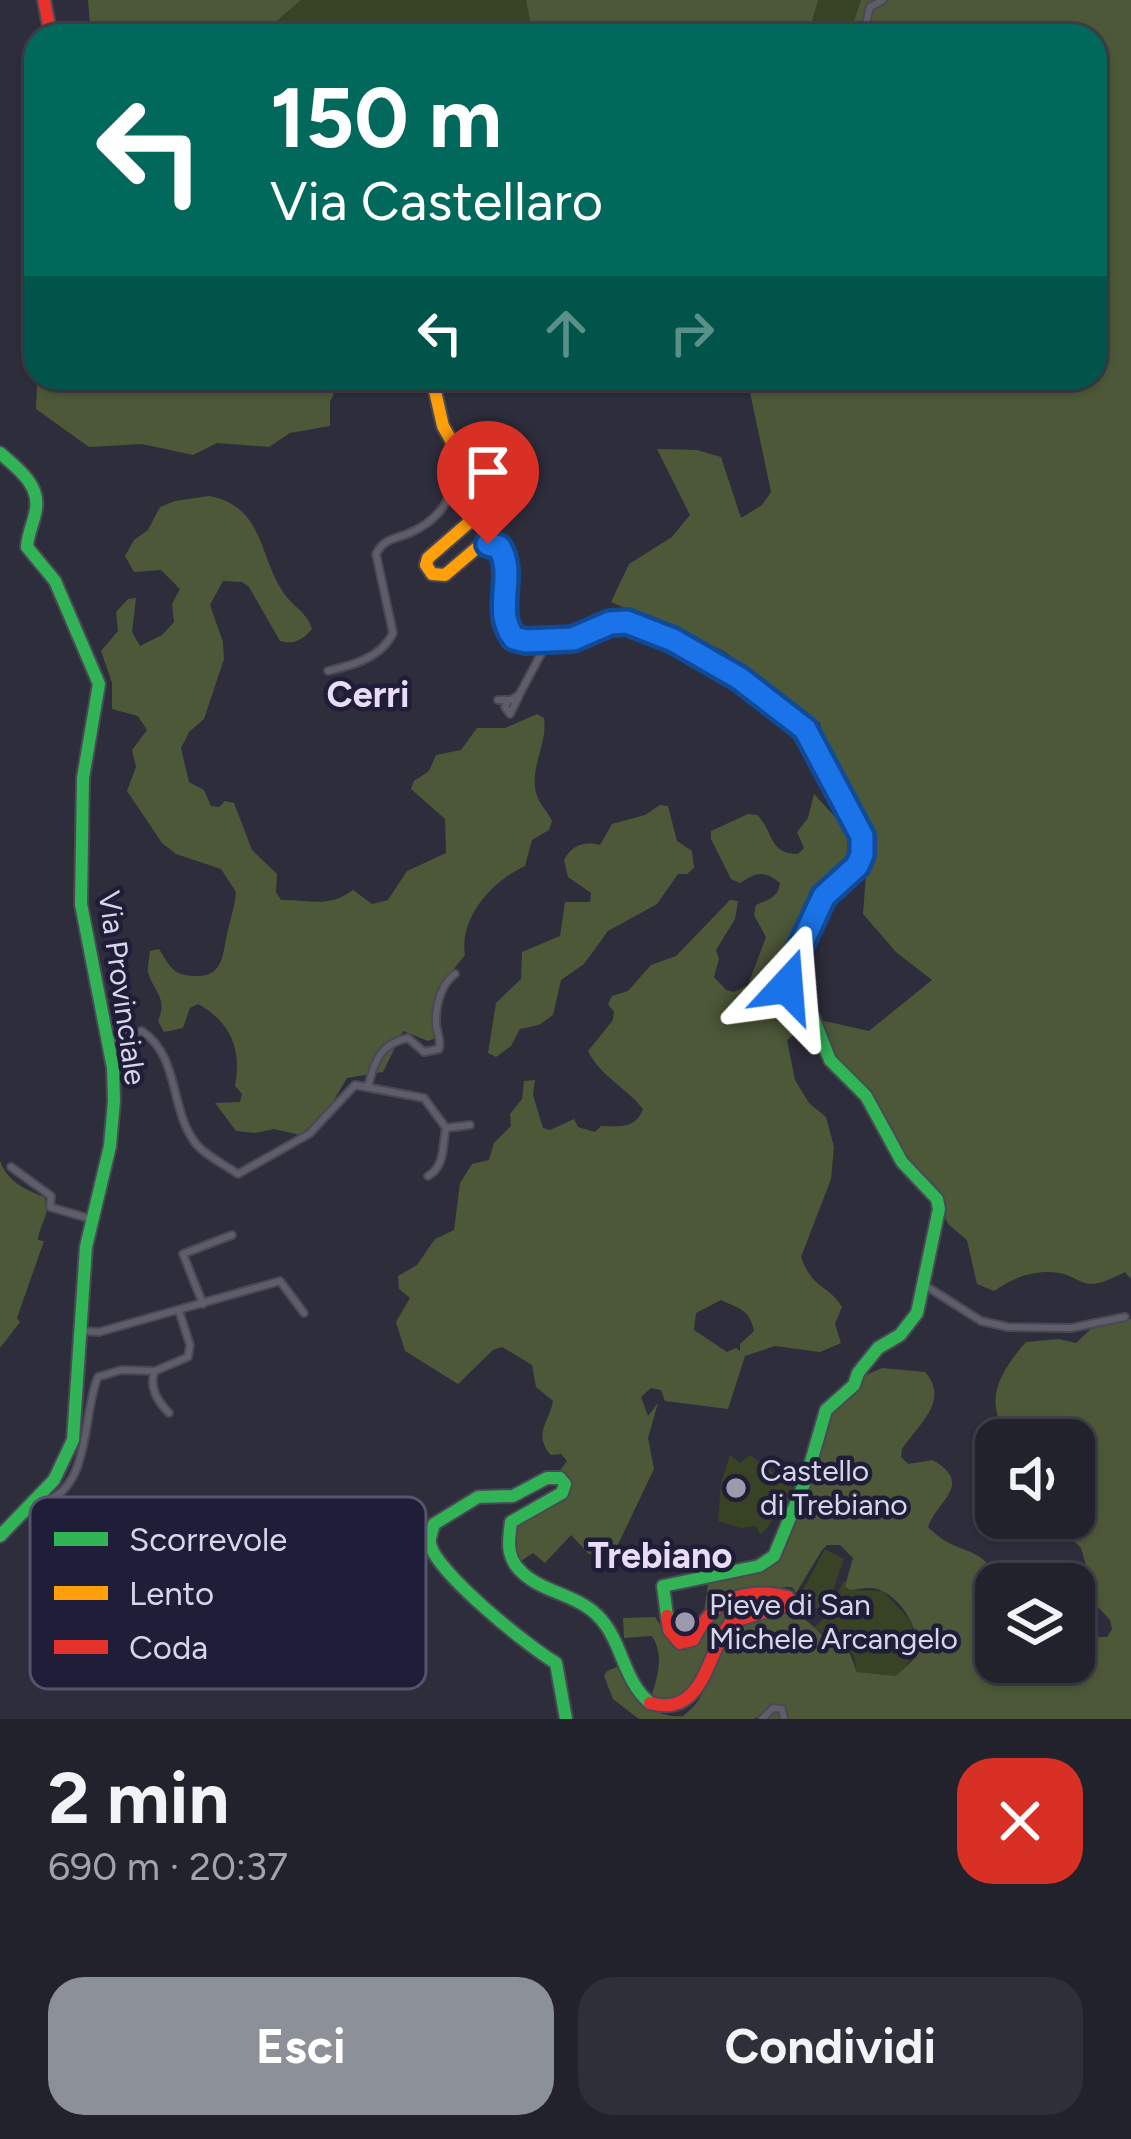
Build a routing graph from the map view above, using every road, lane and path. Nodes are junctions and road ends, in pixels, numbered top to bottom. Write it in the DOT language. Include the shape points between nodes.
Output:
graph roads {
  1 [pos="883,0"];
  2 [pos="866,24"];
  3 [pos="435,390"];
  4 [pos="0,453"];
  5 [pos="458,454"];
  6 [pos="548,641"];
  7 [pos="328,671"];
  8 [pos="519,695"];
  9 [pos="498,700"];
  10 [pos="509,700"];
  11 [pos="455,974"];
  12 [pos="107,1041"];
  13 [pos="368,1087"];
  14 [pos="470,1125"];
  15 [pos="446,1128"];
  16 [pos="11,1167"];
  17 [pos="428,1176"];
  18 [pos="91,1219"];
  19 [pos="232,1235"];
  20 [pos="926,1286"];
  21 [pos="203,1304"];
  22 [pos="179,1311"];
  23 [pos="304,1313"];
  24 [pos="1125,1317"];
  25 [pos="82,1331"];
  26 [pos="155,1371"];
  27 [pos="169,1412"];
  28 [pos="39,1497"];
  29 [pos="55,1497"];
  30 [pos="30,1506"];
  31 [pos="0,1536"];
  32 [pos="566,1719"];
  33 [pos="762,1719"];
  34 [pos="784,1719"];
  1 -- 2 [label="street" via="870,7"];
  3 -- 5 [label="street"];
  4 -- 12 [label="street, Via Provinciale" via="34,490 26,547 55,580 99,683 83,778 81,904"];
  5 -- 6 [label="street" via="479,508 428,558 428,568 446,575 479,546 499,547 506,627 521,640"];
  5 -- 7 [label="street" via="447,504 376,554 388,644"];
  6 -- 8 [label="street"];
  6 -- 20 [label="street" via="634,623 739,678 805,729 862,836 862,855 824,896 786,982 813,1017 830,1060 866,1096 902,1162 937,1199"];
  8 -- 10 [label="street"];
  8 -- 10 [label="street" via="510,714"];
  9 -- 10 [label="street"];
  11 -- 13 [label="street" via="443,985 436,1017 439,1049 424,1052 408,1038 392,1043 379,1054"];
  12 -- 13 [label="street" via="142,1031 151,1038 170,1068 193,1139 238,1174 309,1134 349,1088"];
  12 -- 18 [label="street, Via Provinciale" via="113,1123"];
  13 -- 15 [label="street" via="424,1098"];
  14 -- 15 [label="street"];
  15 -- 17 [label="street" via="441,1159"];
  16 -- 18 [label="street" via="51,1196 50,1207"];
  18 -- 25 [label="street, Via Provinciale"];
  19 -- 21 [label="street" via="183,1254"];
  20 -- 24 [label="street" via="981,1321 1008,1327 1071,1328"];
  20 -- 32 [label="street" via="900,1335 878,1348 826,1410 774,1556 662,1588 669,1630 680,1643 693,1640 722,1603 775,1593 788,1602 727,1626 686,1706 650,1702 633,1686 600,1616 513,1561 512,1522 562,1492 562,1479 513,1496 478,1497 434,1523 429,1541 439,1564 556,1663"];
  21 -- 22 [label="street"];
  21 -- 23 [label="street" via="280,1282"];
  22 -- 25 [label="street"];
  22 -- 26 [label="street" via="188,1358"];
  25 -- 28 [label="street, Via Provinciale" via="73,1440"];
  26 -- 27 [label="street" via="156,1396"];
  26 -- 29 [label="street" via="98,1377 84,1442"];
  30 -- 31 [label="street, Via Provinciale"];
  33 -- 34 [label="street" via="773,1708"];
}
